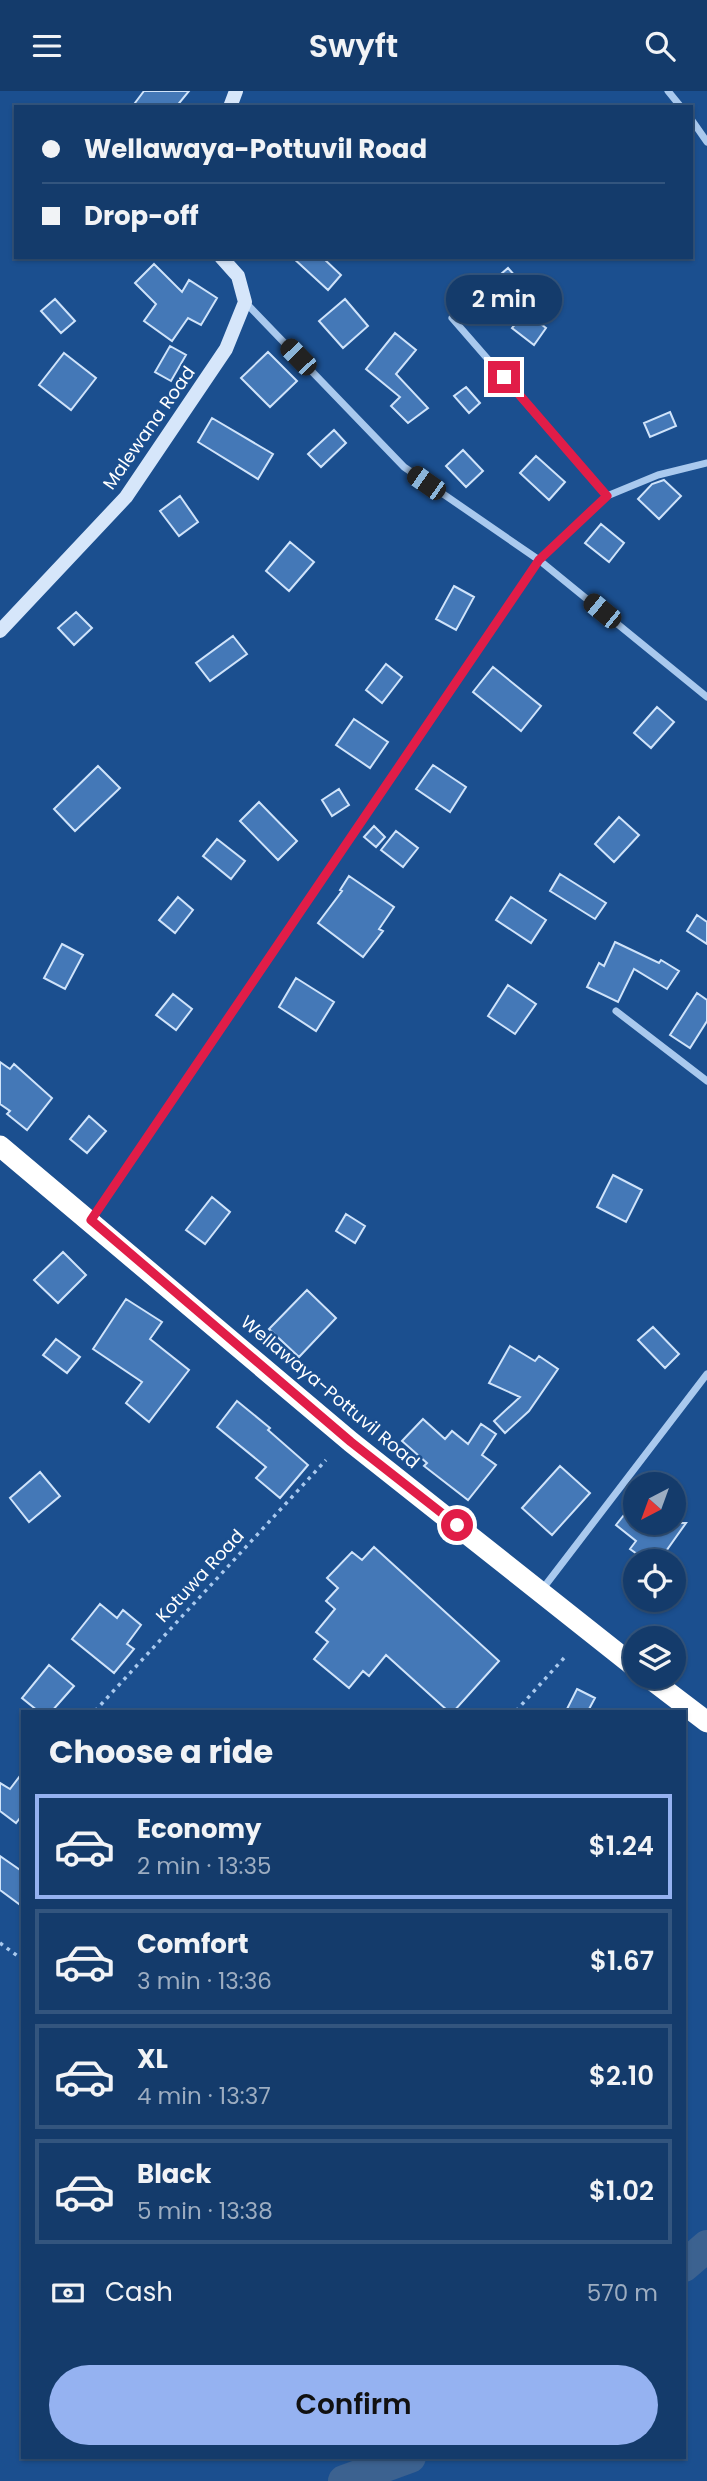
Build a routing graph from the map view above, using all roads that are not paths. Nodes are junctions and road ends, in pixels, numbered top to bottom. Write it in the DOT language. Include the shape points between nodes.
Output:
graph roads {
  1 [pos="668,91"];
  2 [pos="679,105"];
  3 [pos="693,122"];
  4 [pos="707,142"];
  5 [pos="224,259"];
  6 [pos="245,302"];
  7 [pos="452,317"];
  8 [pos="707,463"];
  9 [pos="607,496"];
  10 [pos="539,560"];
  11 [pos="0,631"];
  12 [pos="707,697"];
  13 [pos="616,1011"];
  14 [pos="707,1081"];
  15 [pos="0,1146"];
  16 [pos="91,1220"];
  17 [pos="707,1374"];
  18 [pos="541,1592"];
  19 [pos="623,1657"];
  20 [pos="664,1689"];
  21 [pos="707,1722"];
  1 -- 2 [label="street"];
  3 -- 4 [label="street"];
  5 -- 6 [label="street" via="239,276"];
  6 -- 10 [label="street" via="404,467"];
  6 -- 11 [label="street, Malewana Road" via="226,349 126,498"];
  7 -- 9 [label="street"];
  8 -- 9 [label="street" via="658,475"];
  9 -- 10 [label="street"];
  10 -- 12 [label="street"];
  10 -- 16 [label="street"];
  13 -- 14 [label="street"];
  15 -- 16 [label="highway, Wellawaya-Pottuvil Road"];
  16 -- 18 [label="highway, Wellawaya-Pottuvil Road" via="351,1442"];
  17 -- 18 [label="street"];
  18 -- 19 [label="highway, Wellawaya-Pottuvil Road"];
  20 -- 21 [label="highway"];
}
